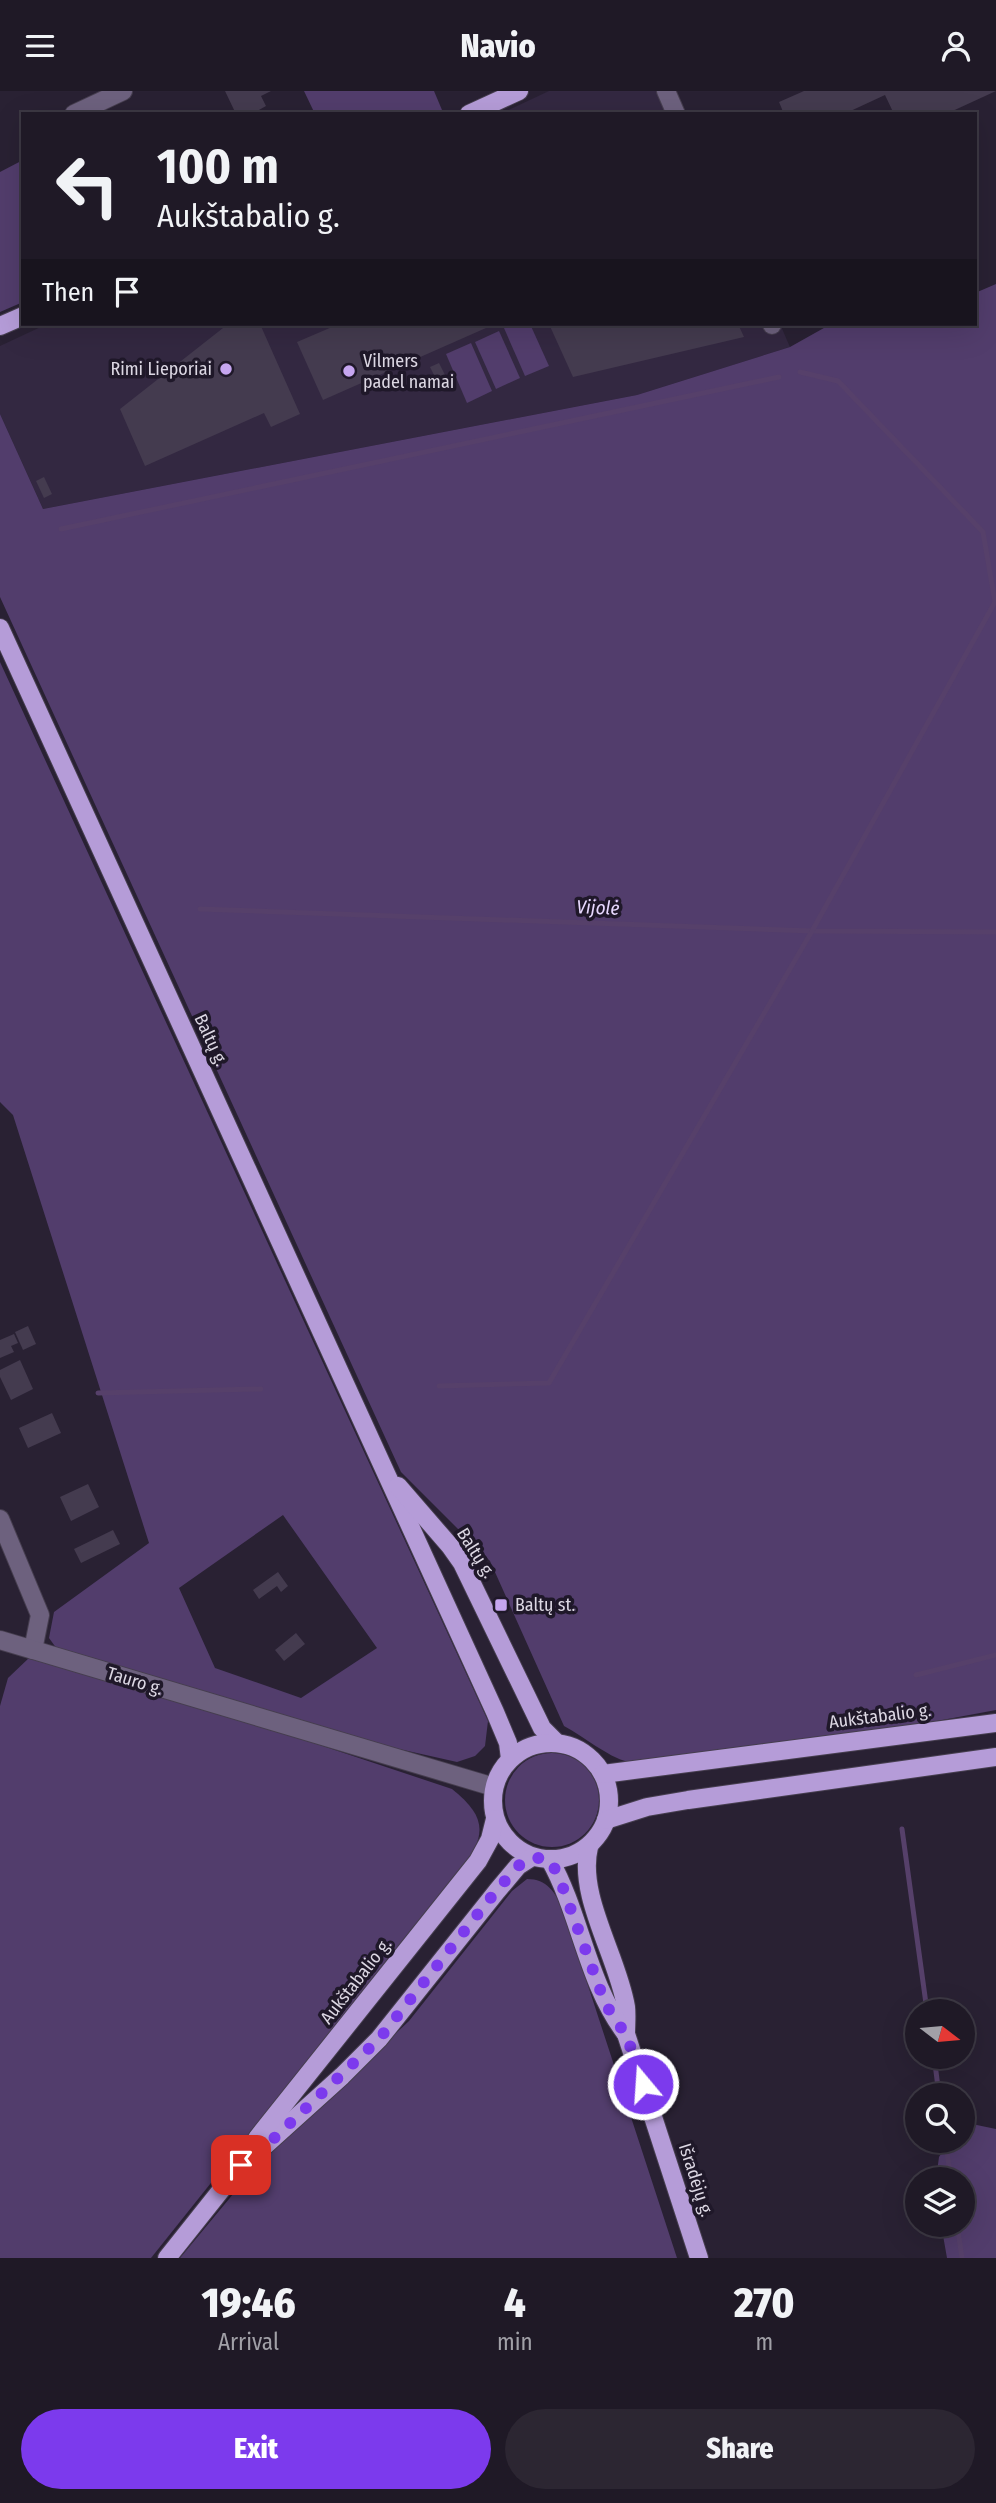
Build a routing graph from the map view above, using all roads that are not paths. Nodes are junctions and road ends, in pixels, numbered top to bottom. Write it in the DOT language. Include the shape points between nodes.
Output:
graph roads {
  1 [pos="123,91"];
  2 [pos="519,91"];
  3 [pos="666,91"];
  4 [pos="78,112"];
  5 [pos="473,112"];
  6 [pos="675,112"];
  7 [pos="21,317"];
  8 [pos="0,326"];
  9 [pos="0,628"];
  10 [pos="384,1470"];
  11 [pos="0,1519"];
  12 [pos="1,1646"];
  13 [pos="33,1650"];
  14 [pos="996,1723"];
  15 [pos="556,1743"];
  16 [pos="996,1757"];
  17 [pos="510,1759"];
  18 [pos="603,1774"];
  19 [pos="494,1787"];
  20 [pos="495,1819"];
  21 [pos="606,1820"];
  22 [pos="589,1847"];
  23 [pos="541,1858"];
  24 [pos="626,2034"];
  25 [pos="241,2165"];
  26 [pos="167,2258"];
  27 [pos="699,2258"];
  1 -- 4 [label="street"];
  2 -- 5 [label="main road"];
  3 -- 6 [label="street"];
  7 -- 8 [label="main road"];
  9 -- 10 [label="main road, Baltų g."];
  10 -- 15 [label="main road, Baltų g." via="462,1563 542,1728"];
  10 -- 17 [label="main road, Baltų g." via="495,1712"];
  11 -- 13 [label="street" via="40,1615"];
  12 -- 13 [label="street, Tauro g."];
  13 -- 19 [label="street, Tauro g."];
  14 -- 18 [label="main road, Aukštabalio g."];
  15 -- 17 [label="main road" via="540,1744"];
  15 -- 18 [label="main road" via="575,1748"];
  16 -- 21 [label="main road" via="688,1800"];
  17 -- 19 [label="main road"];
  18 -- 21 [label="main road" via="609,1805"];
  19 -- 20 [label="main road"];
  20 -- 23 [label="main road" via="516,1848"];
  20 -- 25 [label="main road, Aukštabalio g." via="478,1861 258,2137"];
  21 -- 22 [label="main road"];
  22 -- 23 [label="main road" via="577,1855"];
  22 -- 24 [label="main road, Išradėjų g." via="585,1873 619,1979"];
  23 -- 24 [label="main road, Išradėjų g." via="563,1884 602,1995"];
  23 -- 25 [label="main road, Aukštabalio g." via="518,1866 379,2039"];
  24 -- 27 [label="main road, Išradėjų g."];
  25 -- 26 [label="main road, Aukštabalio g."];
}
